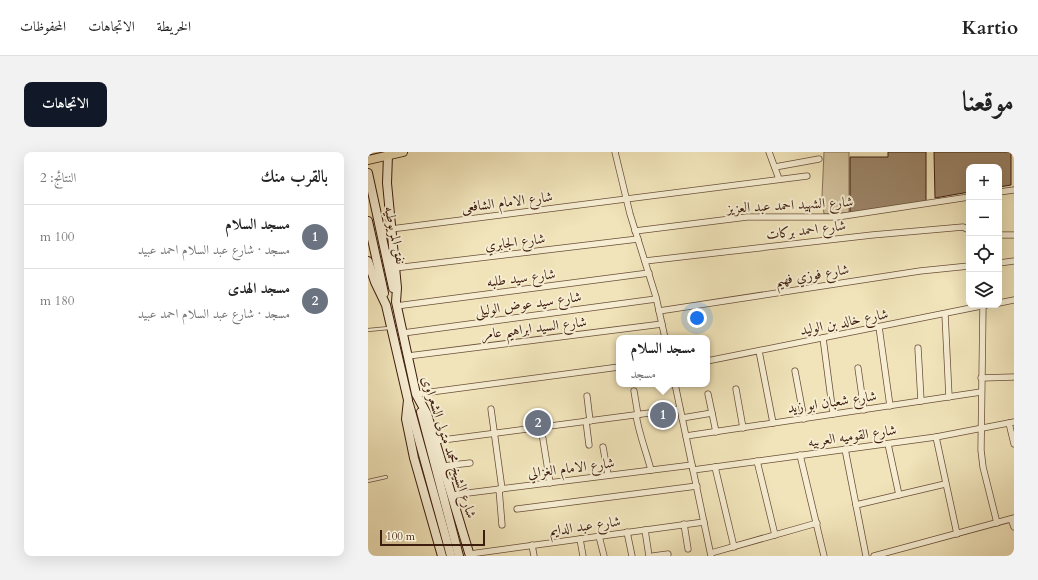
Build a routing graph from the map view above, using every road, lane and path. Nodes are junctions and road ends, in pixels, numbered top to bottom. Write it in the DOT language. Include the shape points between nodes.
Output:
graph roads {
  1 [pos="403,152"];
  2 [pos="615,152"];
  3 [pos="769,152"];
  4 [pos="388,155"];
  5 [pos="819,159"];
  6 [pos="368,160"];
  7 [pos="775,167"];
  8 [pos="368,173"];
  9 [pos="807,176"];
  10 [pos="779,179"];
  11 [pos="1014,190"];
  12 [pos="1002,192"];
  13 [pos="966,197"];
  14 [pos="626,198"];
  15 [pos="368,221"];
  16 [pos="966,228"];
  17 [pos="391,229"];
  18 [pos="636,231"];
  19 [pos="1002,235"];
  20 [pos="1014,235"];
  21 [pos="638,239"];
  22 [pos="368,261"];
  23 [pos="645,261"];
  24 [pos="1014,261"];
  25 [pos="1002,263"];
  26 [pos="966,266"];
  27 [pos="395,268"];
  28 [pos="649,273"];
  29 [pos="370,275"];
  30 [pos="656,299"];
  31 [pos="1014,300"];
  32 [pos="1002,302"];
  33 [pos="396,304"];
  34 [pos="386,305"];
  35 [pos="972,308"];
  36 [pos="985,308"];
  37 [pos="659,311"];
  38 [pos="945,314"];
  39 [pos="662,324"];
  40 [pos="879,327"];
  41 [pos="392,328"];
  42 [pos="368,330"];
  43 [pos="403,333"];
  44 [pos="664,335"];
  45 [pos="823,338"];
  46 [pos="918,348"];
  47 [pos="759,351"];
  48 [pos="408,356"];
  49 [pos="710,361"];
  50 [pos="616,367"];
  51 [pos="858,368"];
  52 [pos="795,371"];
  53 [pos="1014,377"];
  54 [pos="982,378"];
  55 [pos="676,387"];
  56 [pos="736,389"];
  57 [pos="634,391"];
  58 [pos="981,392"];
  59 [pos="708,394"];
  60 [pos="417,396"];
  61 [pos="587,396"];
  62 [pos="949,397"];
  63 [pos="408,400"];
  64 [pos="921,401"];
  65 [pos="890,406"];
  66 [pos="491,409"];
  67 [pos="680,409"];
  68 [pos="864,410"];
  69 [pos="712,413"];
  70 [pos="833,414"];
  71 [pos="637,415"];
  72 [pos="682,418"];
  73 [pos="804,419"];
  74 [pos="588,421"];
  75 [pos="773,423"];
  76 [pos="1011,423"];
  77 [pos="541,427"];
  78 [pos="743,428"];
  79 [pos="982,429"];
  80 [pos="716,432"];
  81 [pos="495,433"];
  82 [pos="686,436"];
  83 [pos="936,437"];
  84 [pos="435,441"];
  85 [pos="888,444"];
  86 [pos="1014,444"];
  87 [pos="589,445"];
  88 [pos="603,447"];
  89 [pos="845,449"];
  90 [pos="800,456"];
  91 [pos="757,461"];
  92 [pos="470,463"];
  93 [pos="443,466"];
  94 [pos="715,467"];
  95 [pos="693,468"];
  96 [pos="651,470"];
  97 [pos="608,475"];
  98 [pos="386,477"];
  99 [pos="368,481"];
  100 [pos="550,483"];
  101 [pos="945,484"];
  102 [pos="697,486"];
  103 [pos="500,489"];
  104 [pos="452,495"];
  105 [pos="899,495"];
  106 [pos="856,505"];
  107 [pos="517,509"];
  108 [pos="1013,519"];
  109 [pos="704,522"];
  110 [pos="817,523"];
  111 [pos="997,523"];
  112 [pos="684,524"];
  113 [pos="502,525"];
  114 [pos="1014,527"];
  115 [pos="645,530"];
  116 [pos="627,532"];
  117 [pos="957,534"];
  118 [pos="599,536"];
  119 [pos="775,536"];
  120 [pos="580,539"];
  121 [pos="532,545"];
  122 [pos="734,547"];
  123 [pos="688,549"];
  124 [pos="668,554"];
  125 [pos="470,555"];
  126 [pos="711,555"];
  127 [pos="442,556"];
  128 [pos="451,556"];
  129 [pos="459,556"];
  130 [pos="534,556"];
  131 [pos="583,556"];
  132 [pos="604,556"];
  133 [pos="632,556"];
  134 [pos="649,556"];
  135 [pos="653,556"];
  136 [pos="824,556"];
  137 [pos="866,556"];
  138 [pos="874,556"];
  1 -- 4 [label="main road"];
  2 -- 14 [label="street"];
  3 -- 7 [label="street"];
  4 -- 6 [label="main road"];
  4 -- 17 [label="main road, شارع الشيخ محمد متولى الشعراوى" via="387,183"];
  5 -- 7 [label="street"];
  7 -- 10 [label="street"];
  8 -- 33 [label="main road, نفق المريوطيه"];
  9 -- 10 [label="street, شارع الامام الشافعى"];
  10 -- 14 [label="street, شارع الامام الشافعى"];
  11 -- 12 [label="street"];
  13 -- 18 [label="street, شارع الشهيد احمد عبد العزيز" via="837,217 747,217"];
  14 -- 17 [label="street, شارع الامام الشافعى"];
  14 -- 18 [label="street"];
  15 -- 34 [label="main road, نفق المريوطيه"];
  16 -- 23 [label="street, شارع احمد بركات" via="872,235"];
  17 -- 27 [label="main road, شارع الشيخ محمد متولى الشعراوى"];
  18 -- 21 [label="street"];
  19 -- 20 [label="street"];
  21 -- 23 [label="street"];
  21 -- 27 [label="street, شارع الجابري"];
  22 -- 29 [label="main road, شارع الشيخ محمد متولى الشعراوى"];
  23 -- 28 [label="street"];
  24 -- 25 [label="street"];
  26 -- 37 [label="street, شارع فوزي فهيم"];
  27 -- 33 [label="main road, شارع الشيخ محمد متولى الشعراوى"];
  28 -- 30 [label="street"];
  28 -- 33 [label="street, شارع سيد طلبه"];
  29 -- 34 [label="main road, شارع الشيخ محمد متولى الشعراوى"];
  30 -- 37 [label="street"];
  30 -- 43 [label="street, شارع سيد عوض الوليلى"];
  31 -- 32 [label="street"];
  33 -- 43 [label="main road, شارع الشيخ محمد متولى الشعراوى"];
  34 -- 41 [label="main road, شارع الشيخ محمد متولى الشعراوى"];
  35 -- 38 [label="street, شارع خالد بن الوليد"];
  36 -- 54 [label="street"];
  37 -- 39 [label="street"];
  38 -- 40 [label="street, شارع خالد بن الوليد"];
  38 -- 62 [label="street"];
  39 -- 44 [label="street"];
  39 -- 48 [label="street, شارع السيد ابراهيم عامر"];
  40 -- 45 [label="street, شارع خالد بن الوليد"];
  40 -- 65 [label="street"];
  41 -- 42 [label="lane"];
  41 -- 63 [label="main road, شارع الشيخ محمد متولى الشعراوى"];
  43 -- 48 [label="main road, شارع الشيخ محمد متولى الشعراوى"];
  45 -- 47 [label="street, شارع خالد بن الوليد"];
  45 -- 70 [label="street"];
  46 -- 64 [label="street"];
  47 -- 49 [label="street, شارع خالد بن الوليد"];
  47 -- 75 [label="street"];
  48 -- 60 [label="main road, شارع الشيخ محمد متولى الشعراوى"];
  50 -- 60 [label="street"];
  51 -- 68 [label="street"];
  52 -- 73 [label="street"];
  53 -- 54 [label="street"];
  54 -- 58 [label="street"];
  55 -- 67 [label="street"];
  56 -- 78 [label="street"];
  57 -- 71 [label="street"];
  58 -- 62 [label="street, شارع شعبان ابو زيد"];
  58 -- 79 [label="street"];
  59 -- 69 [label="street"];
  60 -- 84 [label="main road, شارع الشيخ محمد متولى الشعراوى" via="426,412"];
  60 -- 129 [label="main road"];
  61 -- 74 [label="street"];
  62 -- 64 [label="street, شارع شعبان ابو زيد"];
  63 -- 127 [label="main road, شارع الشيخ محمد متولى الشعراوى" via="406,419"];
  63 -- 128 [label="main road"];
  64 -- 65 [label="street, شارع شعبان ابو زيد"];
  65 -- 68 [label="street, شارع شعبان ابو زيد"];
  66 -- 81 [label="street"];
  67 -- 71 [label="street"];
  67 -- 72 [label="street"];
  68 -- 70 [label="street, شارع شعبان ابو زيد"];
  69 -- 72 [label="street"];
  69 -- 80 [label="street"];
  70 -- 73 [label="street, شارع شعبان ابو زيد"];
  71 -- 74 [label="street"];
  71 -- 96 [label="street" via="640,436"];
  72 -- 82 [label="street"];
  73 -- 75 [label="street, شارع شعبان ابو زيد"];
  74 -- 77 [label="street"];
  74 -- 87 [label="street"];
  75 -- 78 [label="street, شارع شعبان ابو زيد"];
  76 -- 79 [label="street, شارع القوميه العربيه"];
  76 -- 86 [label="street"];
  77 -- 81 [label="street"];
  77 -- 100 [label="street"];
  78 -- 80 [label="street, شارع شعبان ابو زيد"];
  79 -- 83 [label="street, شارع القوميه العربيه"];
  79 -- 111 [label="street" via="983,467"];
  80 -- 82 [label="street, شارع شعبان ابو زيد"];
  81 -- 84 [label="street"];
  81 -- 103 [label="street"];
  82 -- 95 [label="street"];
  83 -- 85 [label="street, شارع القوميه العربيه"];
  83 -- 101 [label="street"];
  84 -- 93 [label="main road, شارع الشيخ محمد متولى الشعراوى"];
  85 -- 89 [label="street, شارع القوميه العربيه"];
  85 -- 105 [label="street"];
  88 -- 97 [label="street"];
  89 -- 90 [label="street, شارع القوميه العربيه"];
  89 -- 106 [label="street"];
  90 -- 91 [label="street, شارع القوميه العربيه"];
  90 -- 110 [label="street"];
  91 -- 94 [label="street, شارع القوميه العربيه"];
  91 -- 119 [label="street"];
  92 -- 93 [label="street"];
  93 -- 104 [label="main road, شارع الشيخ محمد متولى الشعراوى"];
  94 -- 95 [label="street, شارع القوميه العربيه"];
  94 -- 122 [label="street"];
  95 -- 96 [label="street, شارع الامام الغزالي"];
  95 -- 102 [label="street"];
  96 -- 97 [label="street, شارع الامام الغزالي"];
  97 -- 100 [label="street, شارع الامام الغزالي"];
  98 -- 99 [label="lane"];
  100 -- 103 [label="street, شارع الامام الغزالي"];
  101 -- 105 [label="street"];
  101 -- 117 [label="street"];
  102 -- 107 [label="street"];
  102 -- 109 [label="street"];
  103 -- 104 [label="street, شارع الامام الغزالي"];
  103 -- 113 [label="street"];
  104 -- 125 [label="main road, شارع الشيخ محمد متولى الشعراوى"];
  105 -- 106 [label="street"];
  106 -- 137 [label="street"];
  108 -- 111 [label="street"];
  108 -- 114 [label="street"];
  109 -- 112 [label="street, شارع عبد الدايم"];
  109 -- 126 [label="street"];
  110 -- 119 [label="street"];
  110 -- 136 [label="street"];
  111 -- 117 [label="street"];
  112 -- 115 [label="street, شارع عبد الدايم"];
  112 -- 123 [label="street"];
  115 -- 116 [label="street, شارع عبد الدايم"];
  115 -- 134 [label="street"];
  116 -- 118 [label="street, شارع عبد الدايم"];
  116 -- 133 [label="street"];
  117 -- 138 [label="street"];
  118 -- 120 [label="street, شارع عبد الدايم"];
  118 -- 132 [label="street"];
  119 -- 122 [label="street"];
  120 -- 121 [label="street, شارع عبد الدايم"];
  120 -- 131 [label="street"];
  121 -- 125 [label="street, شارع عبد الدايم"];
  121 -- 130 [label="street"];
  122 -- 126 [label="street"];
  124 -- 135 [label="street"];
}
